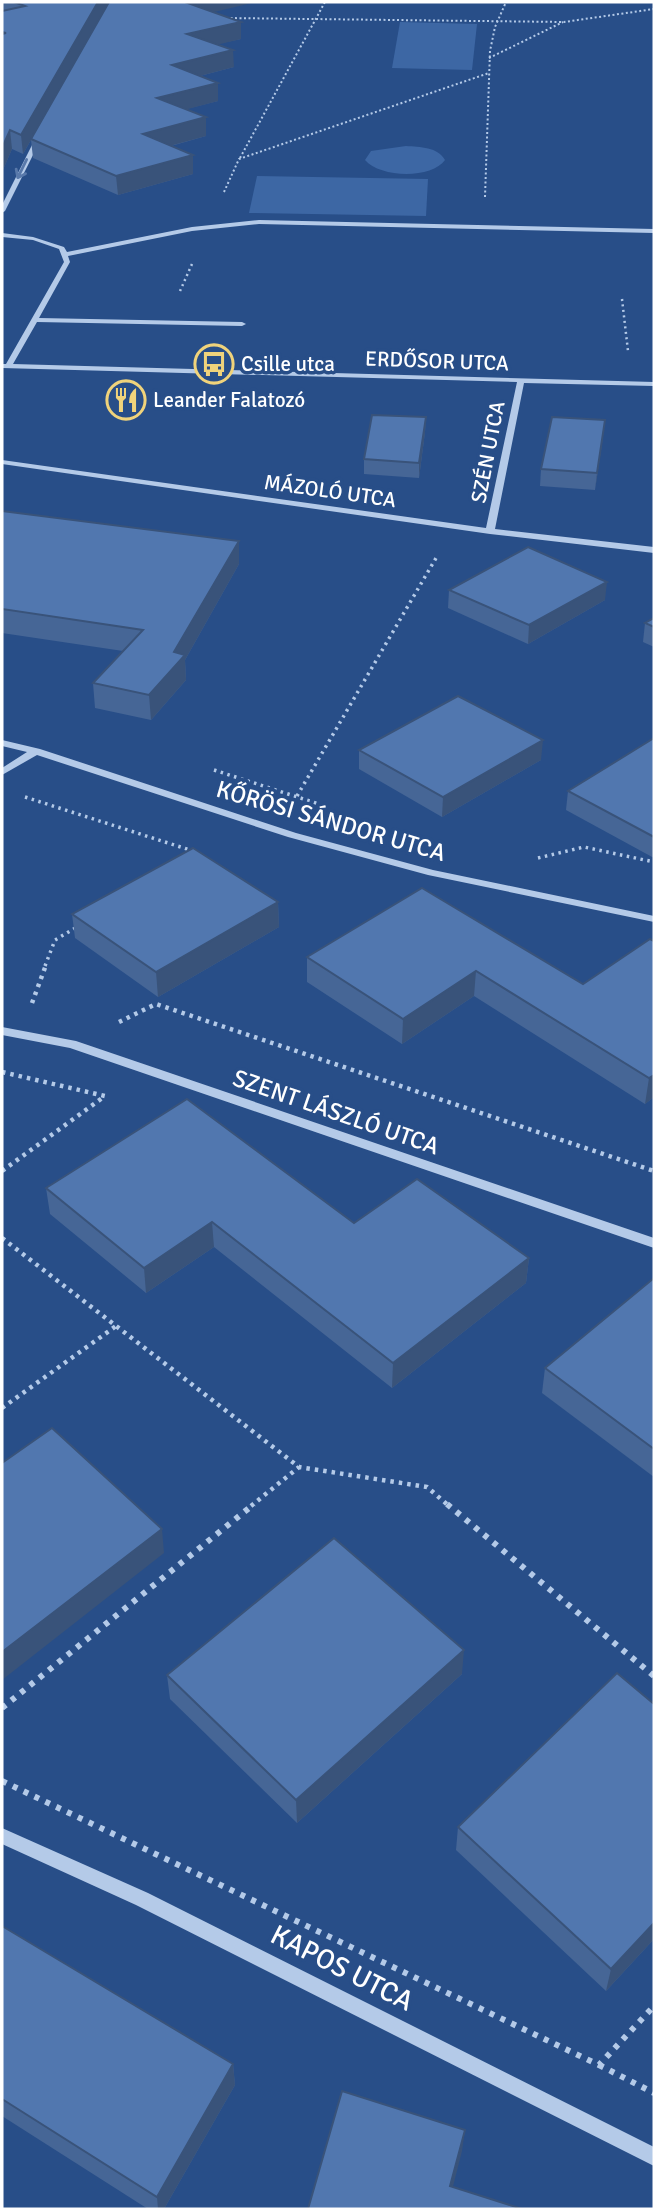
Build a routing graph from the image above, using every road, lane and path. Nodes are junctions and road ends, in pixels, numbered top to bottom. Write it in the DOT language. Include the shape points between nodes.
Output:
graph roads {
  1 [pos="326,2"];
  2 [pos="506,2"];
  3 [pos="654,9"];
  4 [pos="318,16"];
  5 [pos="223,18"];
  6 [pos="495,21"];
  7 [pos="564,22"];
  8 [pos="489,58"];
  9 [pos="489,73"];
  10 [pos="45,125"];
  11 [pos="239,159"];
  12 [pos="2,211"];
  13 [pos="208,227"];
  14 [pos="484,227"];
  15 [pos="654,231"];
  16 [pos="2,235"];
  17 [pos="66,254"];
  18 [pos="622,299"];
  19 [pos="35,320"];
  20 [pos="167,322"];
  21 [pos="242,324"];
  22 [pos="629,358"];
  23 [pos="5,367"];
  24 [pos="521,380"];
  25 [pos="654,384"];
  26 [pos="2,462"];
  27 [pos="490,531"];
  28 [pos="654,550"];
  29 [pos="438,556"];
  30 [pos="2,743"];
  31 [pos="36,751"];
  32 [pos="202,766"];
  33 [pos="2,772"];
  34 [pos="15,793"];
  35 [pos="297,796"];
  36 [pos="322,805"];
  37 [pos="528,856"];
  38 [pos="188,860"];
  39 [pos="654,862"];
  40 [pos="654,919"];
  41 [pos="88,920"];
  42 [pos="43,1009"];
  43 [pos="117,1023"];
  44 [pos="2,1031"];
  45 [pos="2,1072"];
  46 [pos="2,1171"];
  47 [pos="654,1171"];
  48 [pos="2,1238"];
  49 [pos="654,1243"];
  50 [pos="116,1326"];
  51 [pos="2,1408"];
  52 [pos="299,1467"];
  53 [pos="653,1672"];
  54 [pos="2,1708"];
  55 [pos="2,1781"];
  56 [pos="2,1836"];
  57 [pos="654,2006"];
  58 [pos="599,2065"];
  59 [pos="654,2093"];
  60 [pos="654,2157"];
  1 -- 4 [label="path"];
  2 -- 6 [label="path"];
  3 -- 7 [label="path"];
  4 -- 5 [label="path"];
  4 -- 6 [label="path"];
  4 -- 11 [label="path"];
  6 -- 7 [label="path"];
  6 -- 8 [label="path"];
  7 -- 8 [label="path"];
  8 -- 9 [label="path"];
  9 -- 11 [label="path"];
  9 -- 14 [label="path"];
  10 -- 12 [label="street, one-way"];
  11 -- 13 [label="path"];
  13 -- 14 [label="street" via="259,222"];
  13 -- 17 [label="street"];
  13 -- 20 [label="path"];
  14 -- 15 [label="street"];
  16 -- 17 [label="street" via="47,241"];
  17 -- 19 [label="street, ERDŐSOR UTCA" via="67,262"];
  18 -- 22 [label="path"];
  19 -- 20 [label="street"];
  19 -- 23 [label="street, ERDŐSOR UTCA"];
  20 -- 21 [label="street"];
  23 -- 24 [label="street, ERDŐSOR UTCA"];
  24 -- 25 [label="street, ERDŐSOR UTCA"];
  24 -- 27 [label="street, SZÉN UTCA"];
  26 -- 27 [label="street, MÁZOLÓ UTCA"];
  27 -- 28 [label="street, MÁZOLÓ UTCA"];
  29 -- 35 [label="path"];
  30 -- 31 [label="street, KŐRÖSI SÁNDOR UTCA"];
  31 -- 33 [label="street"];
  31 -- 40 [label="street, KŐRÖSI SÁNDOR UTCA" via="292,835 432,873"];
  32 -- 35 [label="path"];
  34 -- 38 [label="path" via="199,853"];
  35 -- 36 [label="path"];
  37 -- 39 [label="path" via="541,859 584,847"];
  41 -- 42 [label="path" via="55,940 31,1007"];
  43 -- 47 [label="path" via="156,1004"];
  44 -- 49 [label="street, SZENT LÁSZLÓ UTCA" via="72,1044"];
  45 -- 46 [label="path" via="105,1096"];
  48 -- 50 [label="path"];
  50 -- 51 [label="path"];
  50 -- 52 [label="path"];
  52 -- 53 [label="path" via="427,1487"];
  52 -- 54 [label="path"];
  55 -- 58 [label="path"];
  56 -- 60 [label="street, KAPOS UTCA" via="142,1899"];
  57 -- 58 [label="path"];
  58 -- 59 [label="path"];
}
